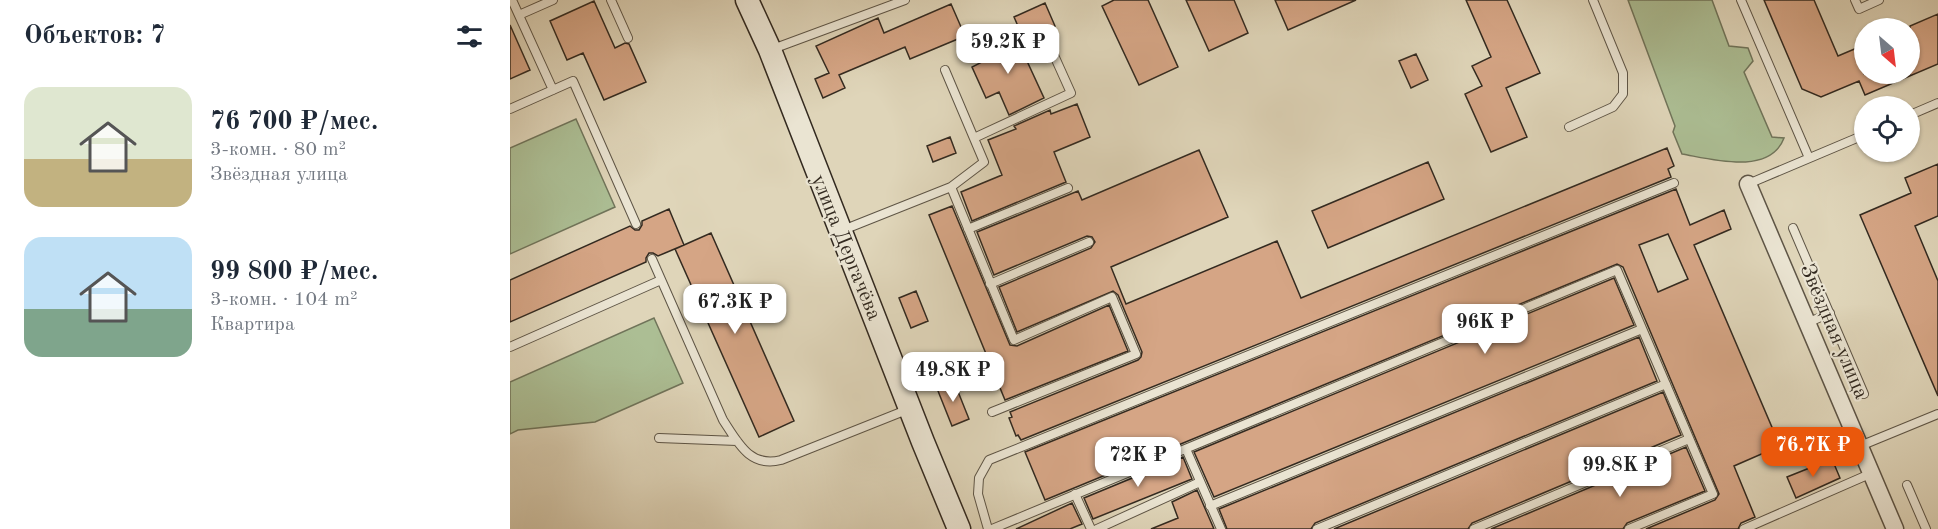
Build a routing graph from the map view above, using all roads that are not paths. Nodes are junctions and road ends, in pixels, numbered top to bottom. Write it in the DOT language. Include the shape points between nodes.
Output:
graph roads {
  1 [pos="512,0"];
  2 [pos="553,0"];
  3 [pos="611,0"];
  4 [pos="747,0"];
  5 [pos="905,0"];
  6 [pos="1593,0"];
  7 [pos="1742,0"];
  8 [pos="1855,0"];
  9 [pos="1879,0"];
  10 [pos="519,15"];
  11 [pos="628,38"];
  12 [pos="770,50"];
  13 [pos="1053,53"];
  14 [pos="945,70"];
  15 [pos="553,90"];
  16 [pos="1938,103"];
  17 [pos="510,109"];
  18 [pos="1920,111"];
  19 [pos="1569,127"];
  20 [pos="974,138"];
  21 [pos="1854,139"];
  22 [pos="1809,158"];
  23 [pos="1674,183"];
  24 [pos="1748,184"];
  25 [pos="951,187"];
  26 [pos="1068,188"];
  27 [pos="636,224"];
  28 [pos="1793,228"];
  29 [pos="968,229"];
  30 [pos="840,231"];
  31 [pos="1089,242"];
  32 [pos="652,259"];
  33 [pos="661,280"];
  34 [pos="990,284"];
  35 [pos="1830,313"];
  36 [pos="1807,323"];
  37 [pos="1642,328"];
  38 [pos="510,347"];
  39 [pos="1666,384"];
  40 [pos="1864,394"];
  41 [pos="910,409"];
  42 [pos="992,412"];
  43 [pos="1938,414"];
  44 [pos="659,438"];
  45 [pos="1689,440"];
  46 [pos="737,441"];
  47 [pos="1860,446"];
  48 [pos="1186,449"];
  49 [pos="1872,473"];
  50 [pos="1200,482"];
  51 [pos="1907,485"];
  52 [pos="1075,494"];
  53 [pos="1210,506"];
  54 [pos="958,529"];
  55 [pos="990,529"];
  56 [pos="1091,529"];
  57 [pos="1097,529"];
  58 [pos="1221,529"];
  59 [pos="1317,529"];
  60 [pos="1474,529"];
  61 [pos="1629,529"];
  62 [pos="1744,529"];
  63 [pos="1895,529"];
  64 [pos="1926,529"];
  1 -- 10 [label="lane"];
  2 -- 10 [label="lane"];
  3 -- 11 [label="lane"];
  4 -- 12 [label="street, улица Дергачёва"];
  5 -- 12 [label="lane"];
  6 -- 19 [label="lane" via="1623,73 1623,94 1613,107"];
  7 -- 22 [label="lane"];
  8 -- 9 [label="lane" via="1859,9"];
  10 -- 15 [label="lane"];
  12 -- 30 [label="street, улица Дергачёва"];
  13 -- 20 [label="lane" via="1071,93"];
  14 -- 20 [label="lane"];
  15 -- 17 [label="lane"];
  15 -- 27 [label="lane" via="573,81"];
  16 -- 18 [label="lane"];
  20 -- 25 [label="lane" via="984,162"];
  21 -- 22 [label="lane"];
  22 -- 24 [label="lane"];
  23 -- 55 [label="lane" via="989,460 979,478 978,494"];
  24 -- 36 [label="street, Звёздная улица"];
  25 -- 29 [label="lane"];
  25 -- 30 [label="lane"];
  26 -- 29 [label="lane"];
  28 -- 35 [label="lane"];
  29 -- 34 [label="lane"];
  30 -- 41 [label="street, улица Дергачёва"];
  31 -- 34 [label="lane"];
  32 -- 33 [label="lane"];
  33 -- 38 [label="lane"];
  33 -- 46 [label="lane" via="723,420"];
  34 -- 42 [label="lane" via="1014,340 1112,297 1136,354"];
  35 -- 36 [label="lane"];
  35 -- 40 [label="lane"];
  36 -- 47 [label="street, Звёздная улица"];
  37 -- 39 [label="lane"];
  37 -- 48 [label="lane" via="1617,270"];
  37 -- 53 [label="lane"];
  39 -- 45 [label="lane"];
  39 -- 59 [label="lane"];
  41 -- 46 [label="lane" via="770,463 759,461"];
  41 -- 54 [label="street, улица Дергачёва"];
  43 -- 47 [label="lane"];
  44 -- 46 [label="lane"];
  45 -- 60 [label="lane"];
  45 -- 61 [label="lane" via="1713,494"];
  47 -- 49 [label="street, Звёздная улица"];
  48 -- 50 [label="lane"];
  48 -- 52 [label="lane"];
  49 -- 62 [label="lane"];
  49 -- 63 [label="street, Звёздная улица"];
  50 -- 53 [label="lane"];
  50 -- 57 [label="lane"];
  51 -- 64 [label="lane"];
  52 -- 55 [label="lane"];
  52 -- 56 [label="lane"];
  53 -- 58 [label="lane"];
}
